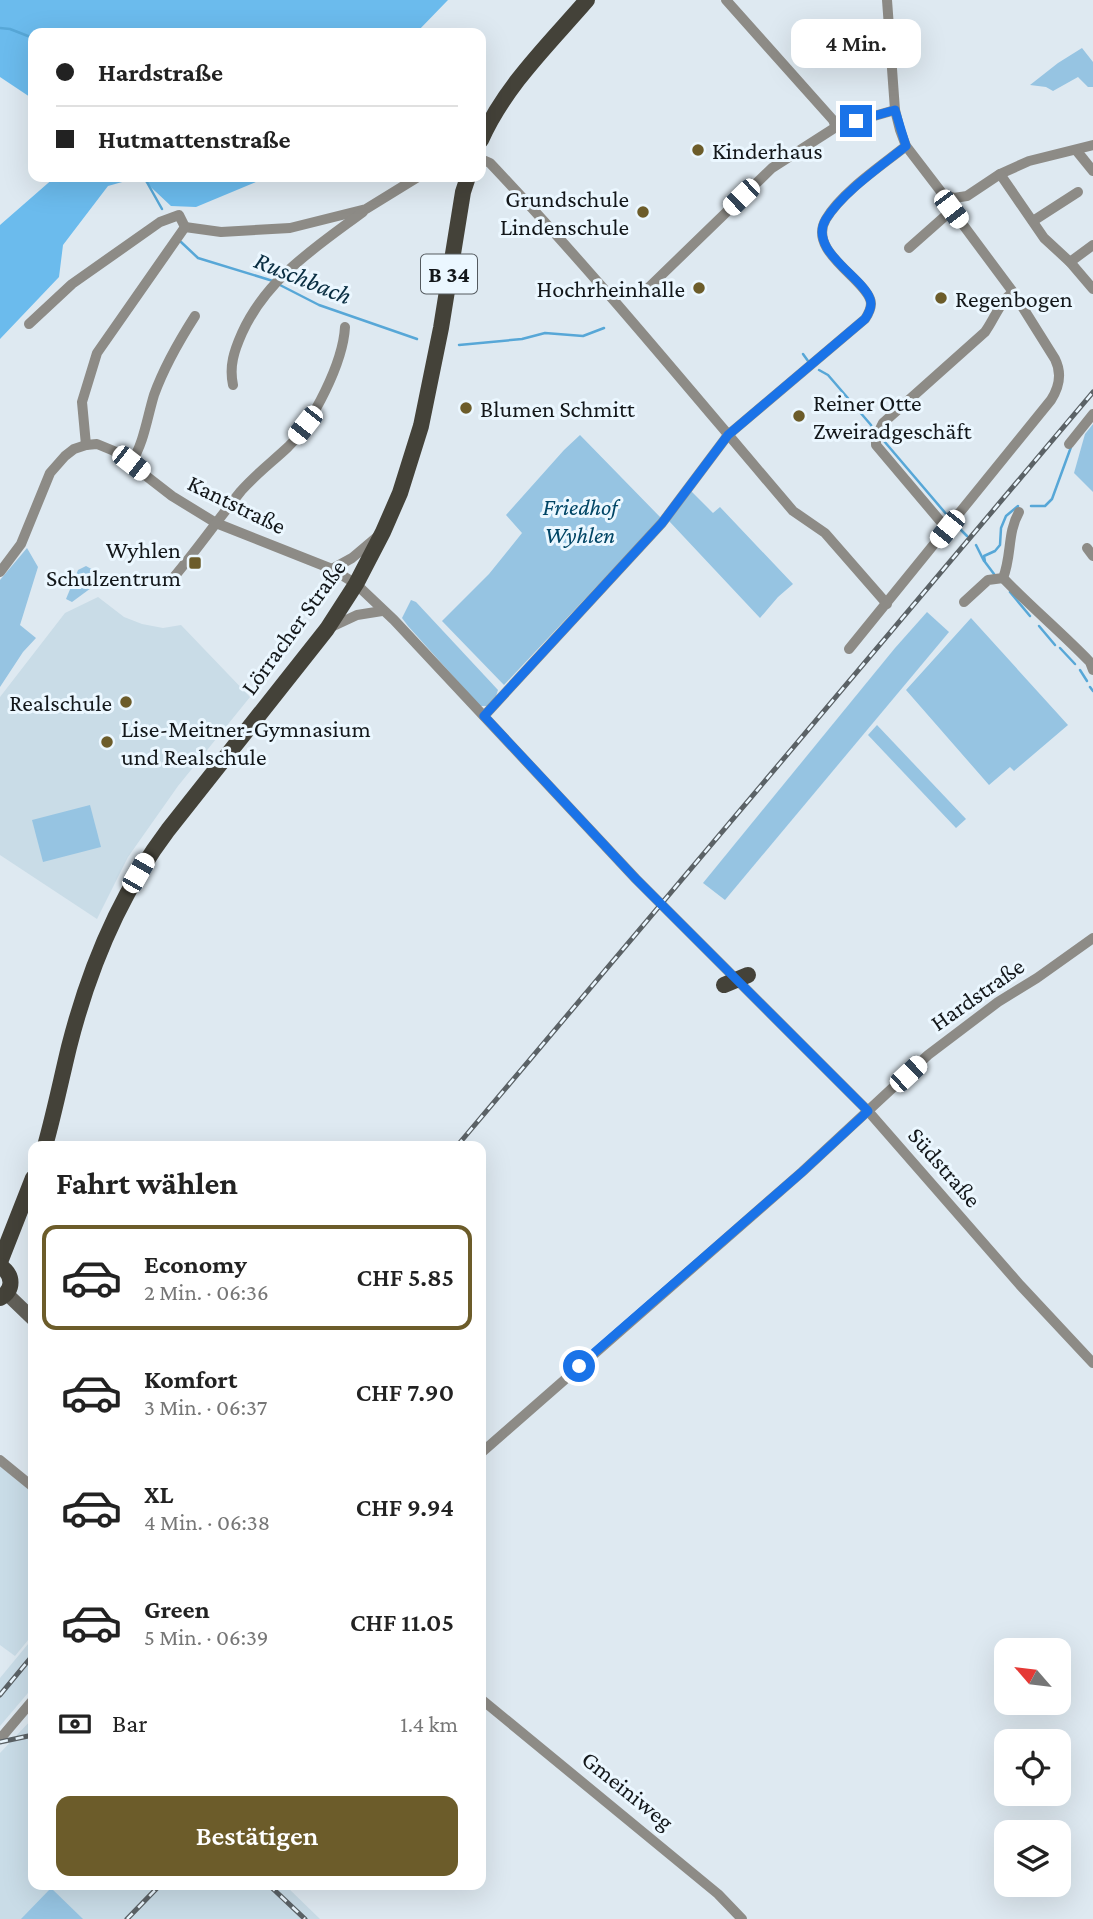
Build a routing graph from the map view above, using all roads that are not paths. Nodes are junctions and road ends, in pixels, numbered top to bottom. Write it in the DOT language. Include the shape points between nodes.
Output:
graph roads {
  1 [pos="587,0"];
  2 [pos="726,0"];
  3 [pos="887,0"];
  4 [pos="895,110"];
  5 [pos="836,127"];
  6 [pos="486,131"];
  7 [pos="1093,145"];
  8 [pos="906,146"];
  9 [pos="1076,150"];
  10 [pos="486,161"];
  11 [pos="1093,171"];
  12 [pos="1000,174"];
  13 [pos="410,182"];
  14 [pos="467,182"];
  15 [pos="1077,192"];
  16 [pos="953,204"];
  17 [pos="366,209"];
  18 [pos="332,218"];
  19 [pos="1033,221"];
  20 [pos="185,227"];
  21 [pos="341,229"];
  22 [pos="1093,245"];
  23 [pos="909,248"];
  24 [pos="1070,262"];
  25 [pos="1093,289"];
  26 [pos="1013,292"];
  27 [pos="643,293"];
  28 [pos="195,316"];
  29 [pos="29,324"];
  30 [pos="345,327"];
  31 [pos="233,385"];
  32 [pos="1093,414"];
  33 [pos="728,435"];
  34 [pos="86,444"];
  35 [pos="1069,444"];
  36 [pos="131,463"];
  37 [pos="1019,512"];
  38 [pos="216,523"];
  39 [pos="947,529"];
  40 [pos="383,532"];
  41 [pos="332,569"];
  42 [pos="0,572"];
  43 [pos="1003,578"];
  44 [pos="168,584"];
  45 [pos="356,584"];
  46 [pos="964,602"];
  47 [pos="887,604"];
  48 [pos="382,611"];
  49 [pos="327,629"];
  50 [pos="849,649"];
  51 [pos="1092,663"];
  52 [pos="484,716"];
  53 [pos="1093,938"];
  54 [pos="748,975"];
  55 [pos="724,985"];
  56 [pos="868,1111"];
  57 [pos="46,1141"];
  58 [pos="28,1191"];
  59 [pos="0,1264"];
  60 [pos="3,1296"];
  61 [pos="28,1315"];
  62 [pos="1093,1363"];
  63 [pos="486,1449"];
  64 [pos="0,1460"];
  65 [pos="28,1483"];
  66 [pos="486,1703"];
  67 [pos="28,1706"];
  68 [pos="0,1739"];
  69 [pos="742,1919"];
  1 -- 6 [label="main road" via="517,81"];
  2 -- 5 [label="street"];
  3 -- 4 [label="street"];
  4 -- 5 [label="street"];
  4 -- 8 [label="street"];
  5 -- 27 [label="street" via="772,168"];
  7 -- 9 [label="street"];
  8 -- 16 [label="street"];
  8 -- 33 [label="street" via="849,193 824,221 824,243 870,298 865,319"];
  9 -- 11 [label="street"];
  9 -- 12 [label="street" via="1029,161"];
  10 -- 33 [label="street" via="535,210"];
  12 -- 16 [label="street"];
  12 -- 19 [label="street"];
  13 -- 17 [label="street"];
  14 -- 40 [label="main road, Lörracher Straße / B 34" via="421,426"];
  15 -- 19 [label="street"];
  16 -- 23 [label="street"];
  16 -- 26 [label="street"];
  17 -- 18 [label="street"];
  17 -- 21 [label="street"];
  18 -- 20 [label="street" via="290,228 236,232"];
  18 -- 21 [label="street" via="340,221"];
  19 -- 24 [label="street"];
  20 -- 29 [label="street" via="179,215 160,222 72,284"];
  20 -- 34 [label="street" via="97,353 82,402"];
  21 -- 31 [label="street" via="278,279 250,316 232,357"];
  22 -- 24 [label="street"];
  24 -- 25 [label="street"];
  26 -- 39 [label="street" via="1055,359 1058,387"];
  26 -- 39 [label="street" via="1003,300 985,332 883,424 876,437 876,445"];
  28 -- 36 [label="street" via="163,373"];
  30 -- 38 [label="street" via="345,341 325,390 305,425"];
  32 -- 35 [label="street"];
  33 -- 47 [label="street" via="793,511 825,533"];
  33 -- 52 [label="street" via="662,523"];
  34 -- 36 [label="street, Kantstraße" via="105,447"];
  34 -- 42 [label="street" via="65,456 50,473 21,544"];
  36 -- 38 [label="street, Kantstraße"];
  37 -- 43 [label="street" via="1011,529"];
  38 -- 41 [label="street, Kantstraße"];
  38 -- 44 [label="street"];
  39 -- 47 [label="street"];
  40 -- 41 [label="street"];
  40 -- 45 [label="main road, Lörracher Straße / B 34"];
  41 -- 45 [label="street, Kantstraße"];
  43 -- 46 [label="street" via="988,580"];
  43 -- 51 [label="street"];
  45 -- 48 [label="street, Südstraße"];
  45 -- 49 [label="main road, Lörracher Straße / B 34"];
  47 -- 50 [label="street"];
  48 -- 49 [label="street" via="357,615"];
  48 -- 52 [label="street, Südstraße"];
  49 -- 57 [label="main road, Lörracher Straße / B 34" via="146,858 130,887 88,981"];
  52 -- 56 [label="street, Südstraße" via="636,879"];
  53 -- 56 [label="street, Hardstraße" via="958,1030"];
  54 -- 55 [label="main road"];
  56 -- 62 [label="street, Südstraße"];
  56 -- 63 [label="street, Hardstraße"];
  58 -- 59 [label="main road"];
  59 -- 60 [label="main road" via="11,1278"];
  60 -- 61 [label="street"];
  64 -- 65 [label="street"];
  66 -- 69 [label="street, Gmeiniweg" via="718,1894"];
  67 -- 68 [label="street"];
}
